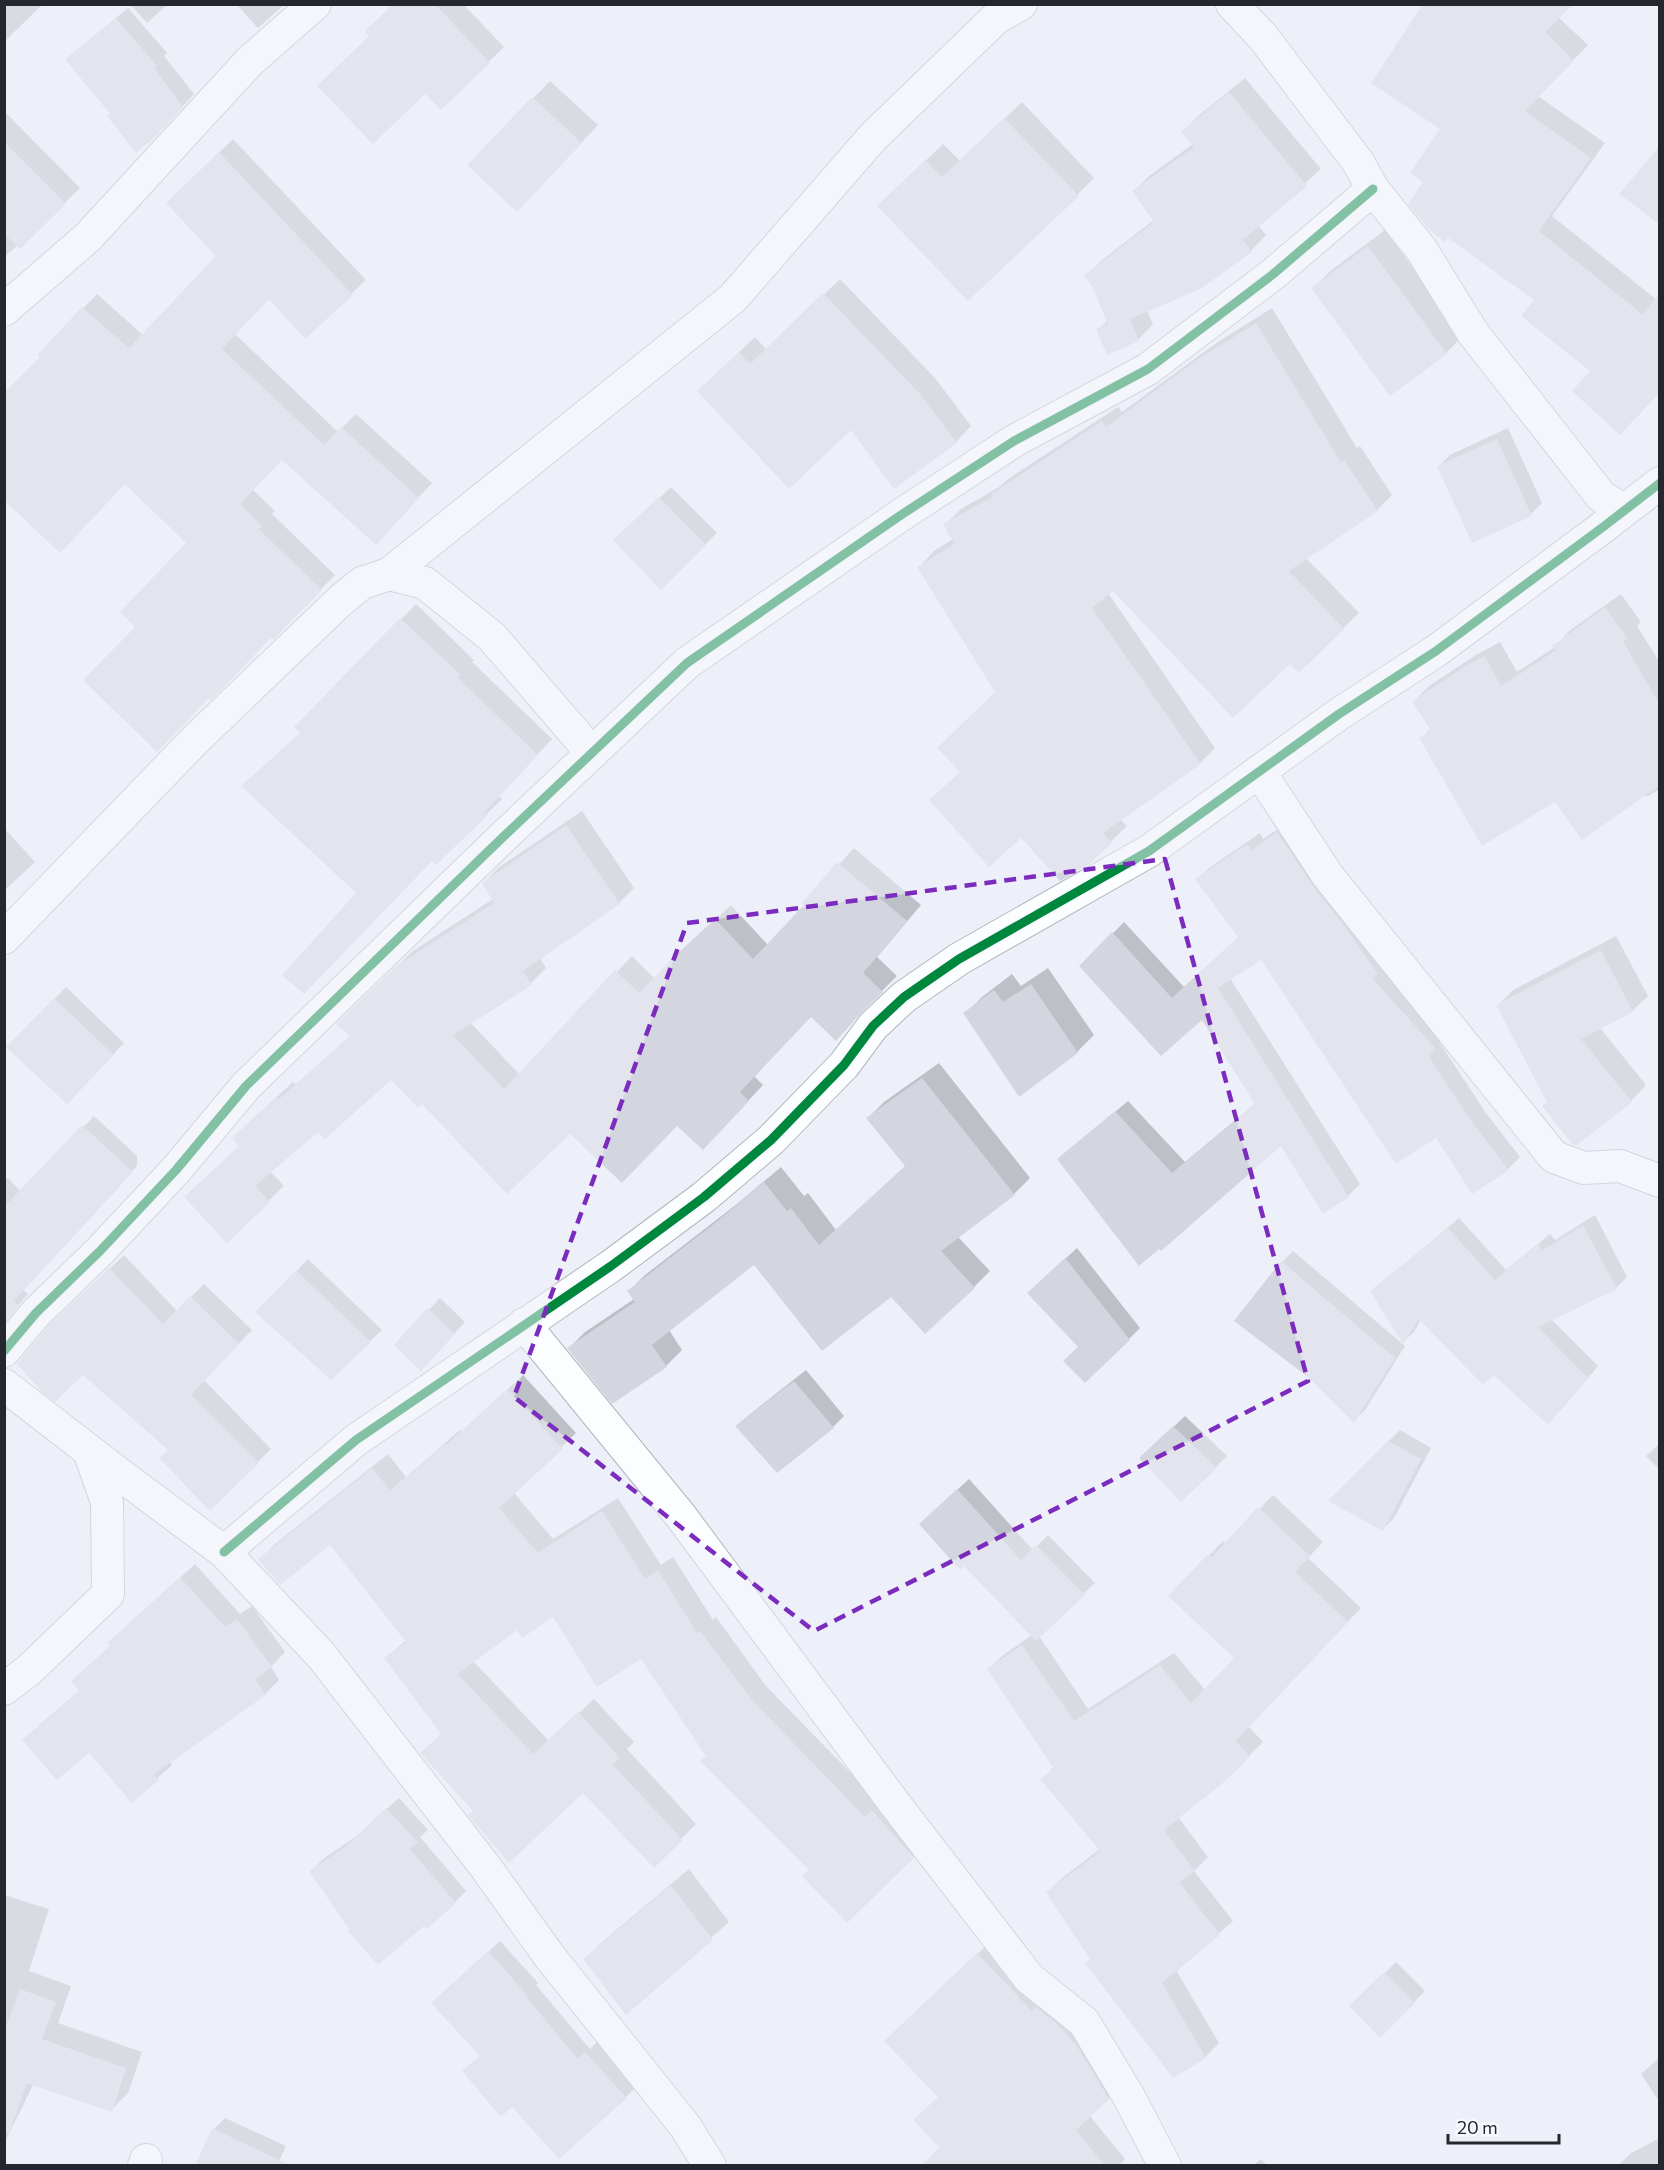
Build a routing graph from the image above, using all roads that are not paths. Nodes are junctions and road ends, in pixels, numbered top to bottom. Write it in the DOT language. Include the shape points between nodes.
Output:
graph roads {
  1 [pos="315,4"];
  2 [pos="1021,4"];
  3 [pos="1232,4"];
  4 [pos="1373,189"];
  5 [pos="4,310"];
  6 [pos="1659,483"];
  7 [pos="1609,511"];
  8 [pos="389,574"];
  9 [pos="592,753"];
  10 [pos="1259,771"];
  11 [pos="4,938"];
  12 [pos="1659,1181"];
  13 [pos="524,1324"];
  14 [pos="4,1351"];
  15 [pos="4,1385"];
  16 [pos="89,1450"];
  17 [pos="224,1552"];
  18 [pos="4,1689"];
  19 [pos="710,2166"];
  20 [pos="1165,2166"];
  1 -- 5 [label="street" via="250,61 88,237"];
  2 -- 8 [label="street" via="996,18 873,136 733,298"];
  3 -- 4 [label="street" via="1270,46 1358,162"];
  4 -- 7 [label="street" via="1421,249 1473,333"];
  4 -- 9 [label="street" via="1272,275 1148,369 1014,441 687,663"];
  6 -- 7 [label="street"];
  7 -- 10 [label="street" via="1436,651"];
  8 -- 9 [label="street" via="425,583 492,637"];
  8 -- 11 [label="street" via="362,583 340,602 195,740"];
  9 -- 14 [label="street" via="246,1086 176,1170"];
  10 -- 12 [label="street" via="1328,876 1554,1157 1584,1168 1620,1166"];
  10 -- 13 [label="street" via="1149,851 959,959 904,997 771,1140 621,1260"];
  13 -- 17 [label="street" via="356,1440"];
  13 -- 20 [label="street" via="680,1515 1029,1978 1084,2022"];
  15 -- 16 [label="street"];
  16 -- 17 [label="street"];
  16 -- 18 [label="street" via="107,1502 108,1594"];
  17 -- 19 [label="street" via="321,1655 550,1957 685,2126"];
}
